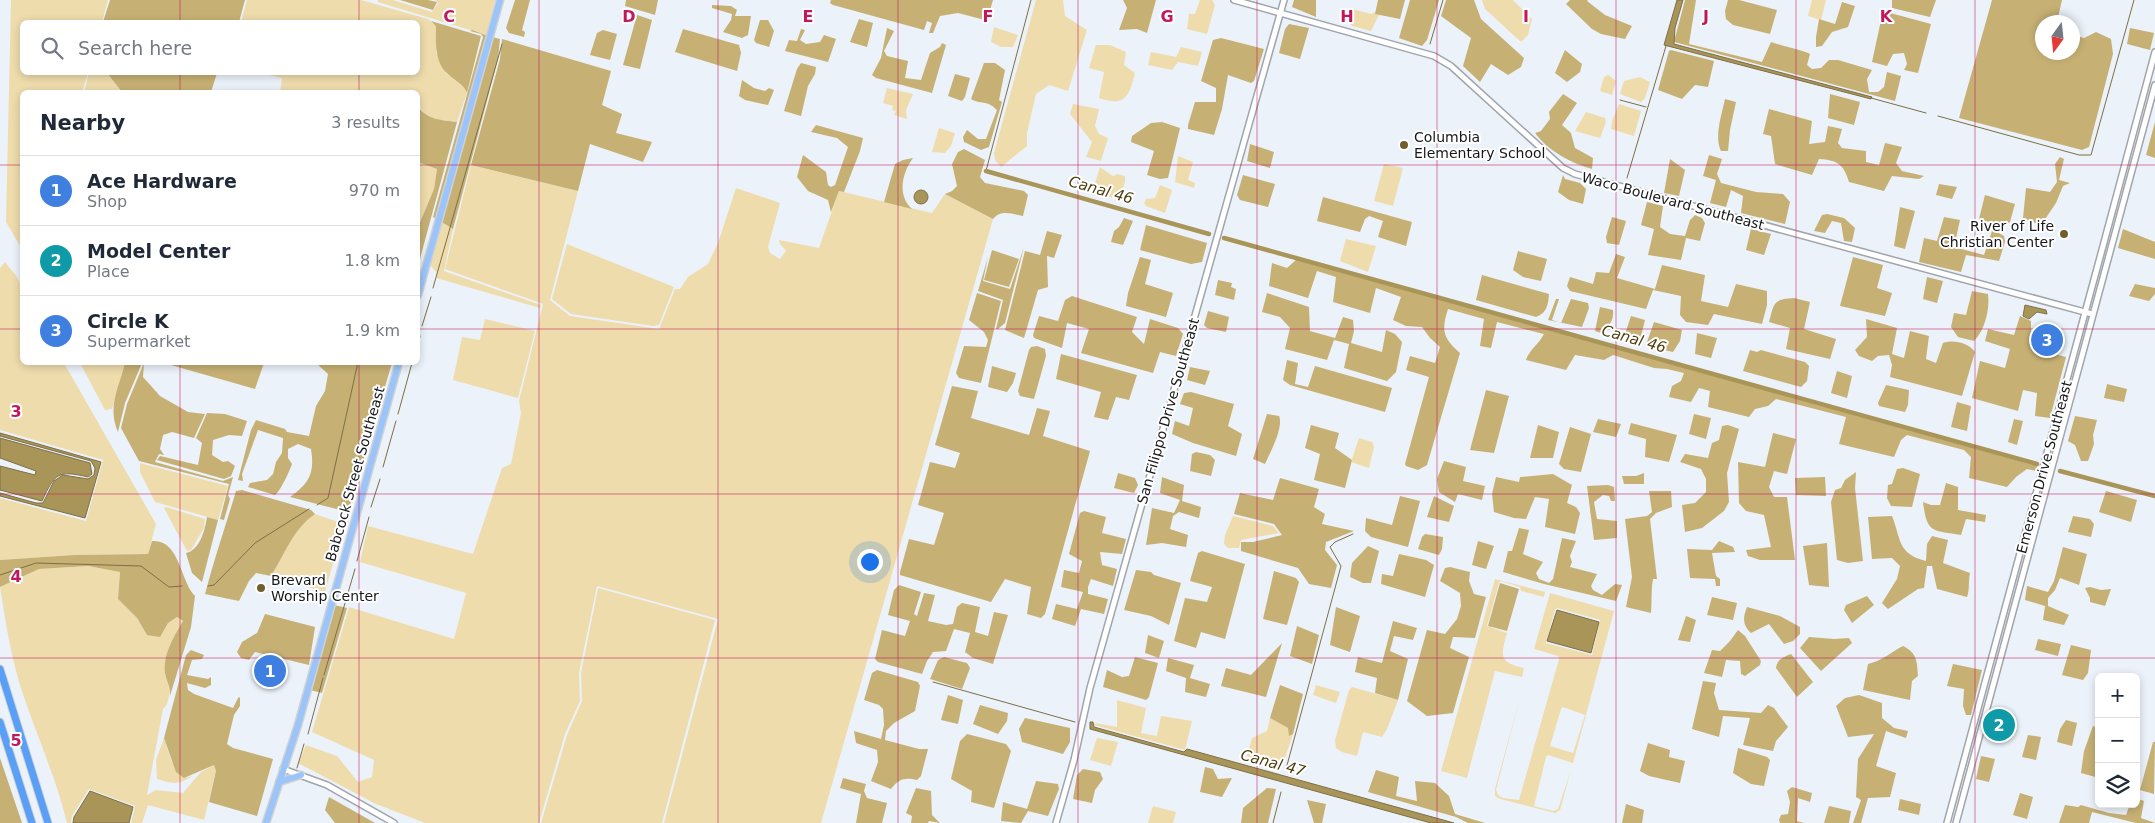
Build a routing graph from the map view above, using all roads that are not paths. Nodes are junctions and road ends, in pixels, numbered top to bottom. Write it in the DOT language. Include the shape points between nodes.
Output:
graph roads {
  1 [pos="500,0"];
  2 [pos="1234,0"];
  3 [pos="1284,0"];
  4 [pos="1280,13"];
  5 [pos="2155,52"];
  6 [pos="2155,85"];
  7 [pos="420,288"];
  8 [pos="2084,312"];
  9 [pos="2092,314"];
  10 [pos="398,365"];
  11 [pos="1995,650"];
  12 [pos="0,669"];
  13 [pos="1991,693"];
  14 [pos="0,722"];
  15 [pos="283,769"];
  16 [pos="301,775"];
  17 [pos="279,782"];
  18 [pos="32,823"];
  19 [pos="48,823"];
  20 [pos="266,823"];
  21 [pos="394,823"];
  22 [pos="1056,823"];
  23 [pos="1948,823"];
  24 [pos="1956,823"];
  1 -- 7 [label="main road"];
  2 -- 4 [label="street, Waco Boulevard Southeast"];
  3 -- 4 [label="street, San Filippo Drive Southeast"];
  4 -- 8 [label="street, Waco Boulevard Southeast" via="1434,56 1451,66 1563,168 1575,174"];
  4 -- 22 [label="street, San Filippo Drive Southeast"];
  5 -- 8 [label="street, Emerson Drive Southeast"];
  6 -- 9 [label="street, Emerson Drive Southeast"];
  8 -- 9 [label="street, Waco Boulevard Southeast"];
  8 -- 11 [label="street, Emerson Drive Southeast"];
  9 -- 13 [label="street, Emerson Drive Southeast"];
  10 -- 15 [label="main road, Babcock Street Southeast" via="299,722"];
  11 -- 13 [label="street" via="1989,684"];
  11 -- 23 [label="street, Emerson Drive Southeast"];
  12 -- 19 [label="highway"];
  13 -- 24 [label="street, Emerson Drive Southeast"];
  14 -- 18 [label="highway"];
  15 -- 16 [label="street"];
  15 -- 17 [label="main road, Babcock Street Southeast"];
  16 -- 17 [label="main road"];
  16 -- 21 [label="street" via="327,785"];
  17 -- 20 [label="main road, Babcock Street Southeast"];
}
